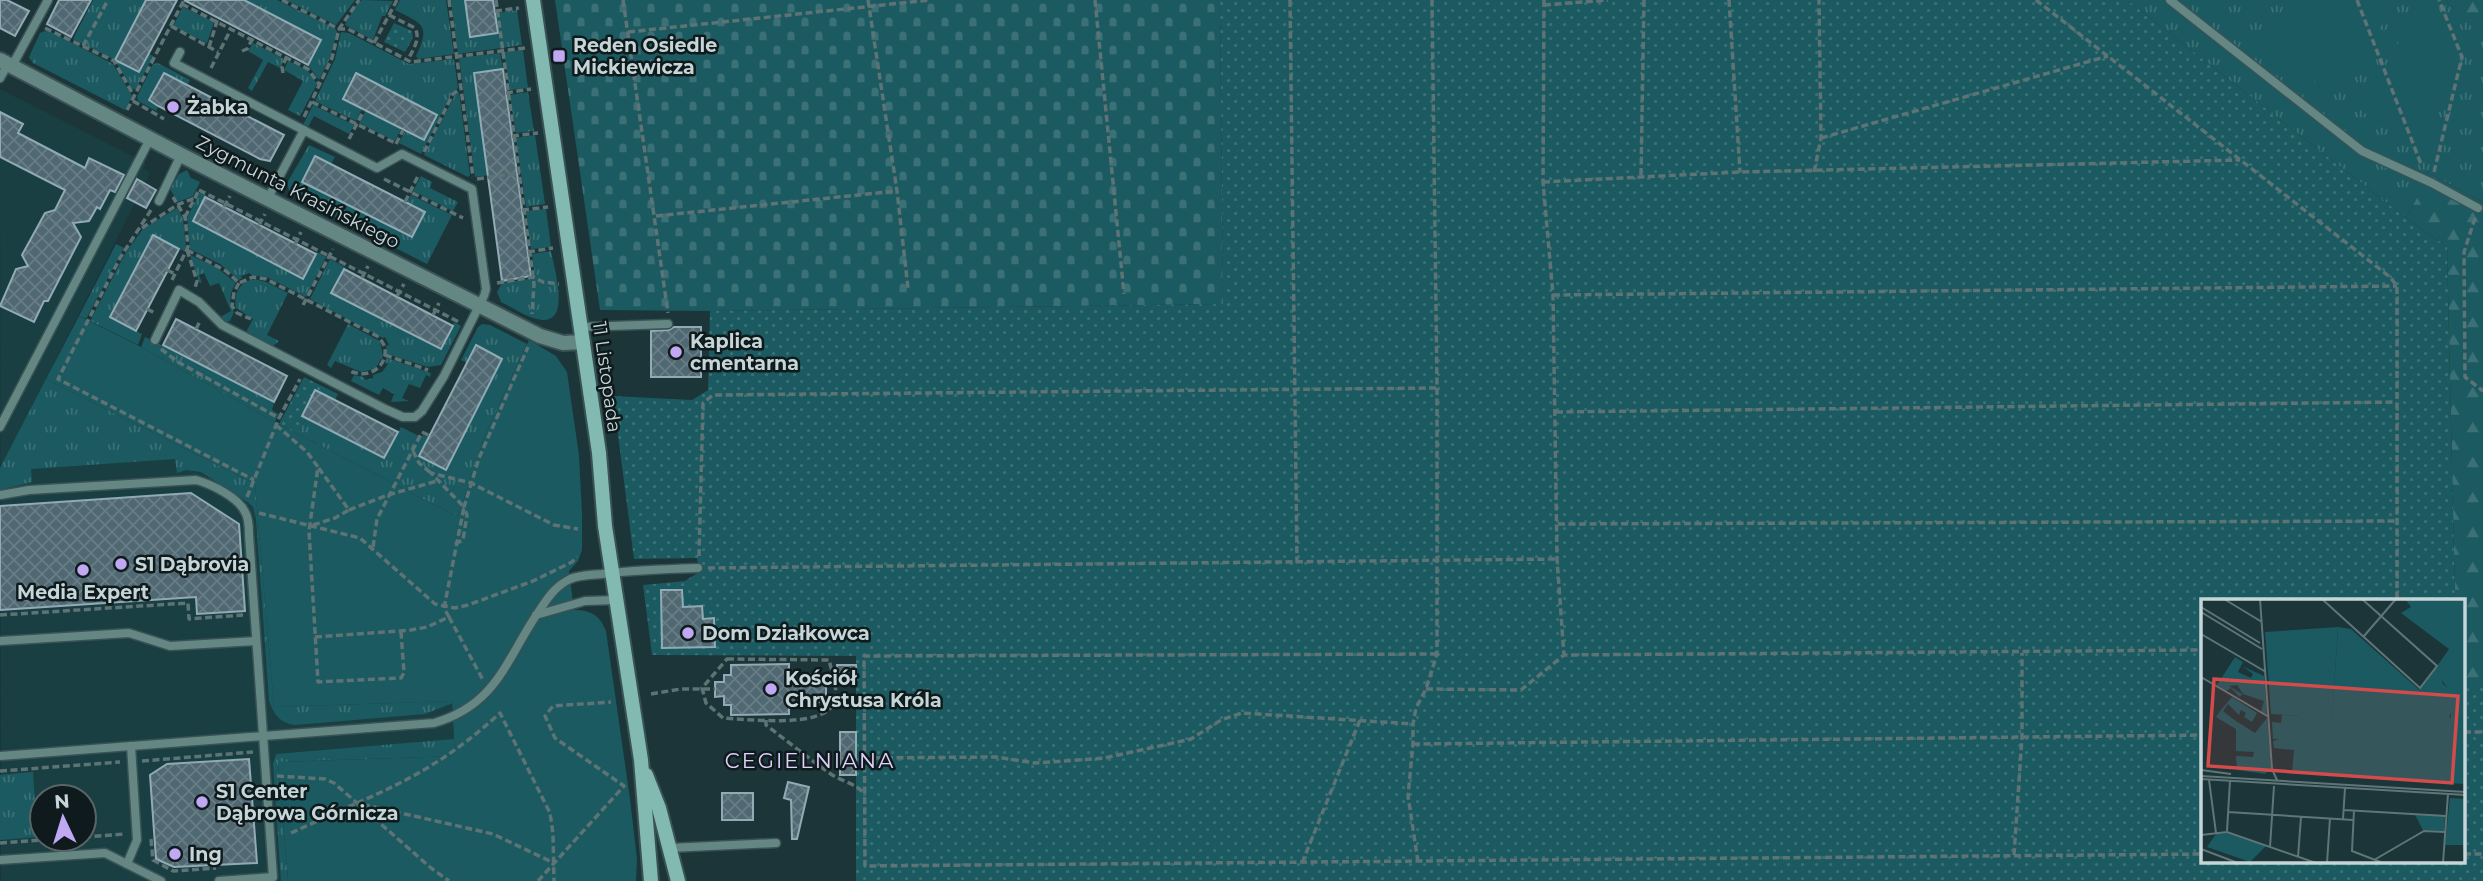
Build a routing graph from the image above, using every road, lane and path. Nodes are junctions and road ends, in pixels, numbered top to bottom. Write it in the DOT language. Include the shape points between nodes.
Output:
graph roads {
  1 [pos="108,0"];
  2 [pos="282,0"];
  3 [pos="359,0"];
  4 [pos="397,0"];
  5 [pos="449,0"];
  6 [pos="496,0"];
  7 [pos="533,0"];
  8 [pos="623,0"];
  9 [pos="868,0"];
  10 [pos="930,0"];
  11 [pos="1095,0"];
  12 [pos="1290,0"];
  13 [pos="1432,0"];
  14 [pos="1608,0"];
  15 [pos="1644,0"];
  16 [pos="1729,0"];
  17 [pos="1819,0"];
  18 [pos="2036,0"];
  19 [pos="2170,0"];
  20 [pos="2357,0"];
  21 [pos="2439,0"];
  22 [pos="44,1"];
  23 [pos="183,2"];
  24 [pos="1544,2"];
  25 [pos="869,7"];
  26 [pos="519,8"];
  27 [pos="496,10"];
  28 [pos="388,15"];
  29 [pos="217,20"];
  30 [pos="41,26"];
  31 [pos="170,26"];
  32 [pos="231,29"];
  33 [pos="339,29"];
  34 [pos="628,32"];
  35 [pos="253,38"];
  36 [pos="374,43"];
  37 [pos="83,47"];
  38 [pos="209,47"];
  39 [pos="525,48"];
  40 [pos="152,50"];
  41 [pos="502,50"];
  42 [pos="242,51"];
  43 [pos="180,52"];
  44 [pos="219,52"];
  45 [pos="157,53"];
  46 [pos="288,56"];
  47 [pos="457,56"];
  48 [pos="2108,56"];
  49 [pos="408,60"];
  50 [pos="7,64"];
  51 [pos="283,73"];
  52 [pos="0,78"];
  53 [pos="205,79"];
  54 [pos="319,84"];
  55 [pos="461,88"];
  56 [pos="531,89"];
  57 [pos="507,93"];
  58 [pos="132,101"];
  59 [pos="364,110"];
  60 [pos="164,119"];
  61 [pos="301,129"];
  62 [pos="403,130"];
  63 [pos="538,132"];
  64 [pos="513,136"];
  65 [pos="1821,138"];
  66 [pos="150,139"];
  67 [pos="396,144"];
  68 [pos="343,151"];
  69 [pos="181,155"];
  70 [pos="2240,160"];
  71 [pos="421,164"];
  72 [pos="209,169"];
  73 [pos="1740,172"];
  74 [pos="1814,172"];
  75 [pos="374,174"];
  76 [pos="1641,175"];
  77 [pos="2422,178"];
  78 [pos="473,179"];
  79 [pos="1543,181"];
  80 [pos="2432,183"];
  81 [pos="166,186"];
  82 [pos="199,190"];
  83 [pos="897,191"];
  84 [pos="410,192"];
  85 [pos="268,198"];
  86 [pos="159,201"];
  87 [pos="405,202"];
  88 [pos="548,206"];
  89 [pos="2479,208"];
  90 [pos="523,210"];
  91 [pos="656,216"];
  92 [pos="185,217"];
  93 [pos="463,218"];
  94 [pos="336,244"];
  95 [pos="554,248"];
  96 [pos="187,250"];
  97 [pos="529,252"];
  98 [pos="329,256"];
  99 [pos="167,270"];
  100 [pos="175,274"];
  101 [pos="533,277"];
  102 [pos="170,283"];
  103 [pos="239,283"];
  104 [pos="493,283"];
  105 [pos="559,284"];
  106 [pos="2397,286"];
  107 [pos="908,288"];
  108 [pos="1124,294"];
  109 [pos="1553,295"];
  110 [pos="192,296"];
  111 [pos="307,299"];
  112 [pos="303,305"];
  113 [pos="480,305"];
  114 [pos="147,309"];
  115 [pos="251,319"];
  116 [pos="531,320"];
  117 [pos="200,321"];
  118 [pos="149,324"];
  119 [pos="463,324"];
  120 [pos="668,324"];
  121 [pos="581,327"];
  122 [pos="196,329"];
  123 [pos="155,340"];
  124 [pos="583,342"];
  125 [pos="530,343"];
  126 [pos="385,355"];
  127 [pos="428,370"];
  128 [pos="302,374"];
  129 [pos="1437,388"];
  130 [pos="1294,389"];
  131 [pos="2483,391"];
  132 [pos="353,393"];
  133 [pos="2396,402"];
  134 [pos="1556,412"];
  135 [pos="279,418"];
  136 [pos="276,425"];
  137 [pos="0,428"];
  138 [pos="430,436"];
  139 [pos="413,451"];
  140 [pos="318,467"];
  141 [pos="431,473"];
  142 [pos="254,480"];
  143 [pos="438,480"];
  144 [pos="471,483"];
  145 [pos="251,487"];
  146 [pos="0,495"];
  147 [pos="388,495"];
  148 [pos="464,507"];
  149 [pos="349,510"];
  150 [pos="245,511"];
  151 [pos="2397,520"];
  152 [pos="1558,524"];
  153 [pos="311,526"];
  154 [pos="578,529"];
  155 [pos="373,547"];
  156 [pos="577,557"];
  157 [pos="1557,559"];
  158 [pos="1438,561"];
  159 [pos="1297,563"];
  160 [pos="698,568"];
  161 [pos="612,573"];
  162 [pos="2397,599"];
  163 [pos="616,600"];
  164 [pos="444,608"];
  165 [pos="0,615"];
  166 [pos="254,615"];
  167 [pos="536,615"];
  168 [pos="449,617"];
  169 [pos="401,631"];
  170 [pos="314,637"];
  171 [pos="0,641"];
  172 [pos="256,642"];
  173 [pos="2201,650"];
  174 [pos="2022,653"];
  175 [pos="1437,654"];
  176 [pos="1564,656"];
  177 [pos="702,688"];
  178 [pos="715,689"];
  179 [pos="1426,689"];
  180 [pos="489,691"];
  181 [pos="651,694"];
  182 [pos="611,702"];
  183 [pos="766,720"];
  184 [pos="1360,720"];
  185 [pos="1413,724"];
  186 [pos="2201,735"];
  187 [pos="263,737"];
  188 [pos="2022,737"];
  189 [pos="1413,744"];
  190 [pos="131,746"];
  191 [pos="0,756"];
  192 [pos="865,758"];
  193 [pos="145,760"];
  194 [pos="641,760"];
  195 [pos="146,772"];
  196 [pos="266,776"];
  197 [pos="865,794"];
  198 [pos="357,803"];
  199 [pos="137,833"];
  200 [pos="291,833"];
  201 [pos="98,836"];
  202 [pos="28,841"];
  203 [pos="0,843"];
  204 [pos="776,843"];
  205 [pos="669,848"];
  206 [pos="2201,854"];
  207 [pos="2014,855"];
  208 [pos="0,860"];
  209 [pos="1418,862"];
  210 [pos="554,863"];
  211 [pos="1302,863"];
  212 [pos="127,864"];
  213 [pos="223,868"];
  214 [pos="647,876"];
  215 [pos="162,881"];
  216 [pos="219,881"];
  217 [pos="450,881"];
  218 [pos="538,881"];
  219 [pos="554,881"];
  220 [pos="678,881"];
  1 -- 37 [label="path"];
  2 -- 33 [label="path"];
  3 -- 33 [label="path"];
  4 -- 28 [label="path"];
  5 -- 47 [label="path"];
  6 -- 27 [label="path"];
  7 -- 121 [label="street, 11 Listopada"];
  8 -- 34 [label="path"];
  9 -- 25 [label="path"];
  10 -- 25 [label="path"];
  11 -- 108 [label="path"];
  12 -- 130 [label="path"];
  13 -- 129 [label="path"];
  14 -- 24 [label="path"];
  15 -- 76 [label="path"];
  16 -- 73 [label="path"];
  17 -- 65 [label="path"];
  18 -- 48 [label="path"];
  19 -- 77 [label="lane" via="2362,151"];
  20 -- 77 [label="path" via="2420,160"];
  21 -- 80 [label="path" via="2462,57"];
  22 -- 50 [label="lane"];
  23 -- 29 [label="path"];
  23 -- 31 [label="path"];
  24 -- 79 [label="path"];
  25 -- 34 [label="path"];
  25 -- 83 [label="path"];
  26 -- 27 [label="path"];
  27 -- 41 [label="path"];
  28 -- 36 [label="path"];
  28 -- 49 [label="path" via="417,32"];
  29 -- 32 [label="path"];
  29 -- 38 [label="path"];
  30 -- 37 [label="path"];
  31 -- 38 [label="path"];
  31 -- 45 [label="path"];
  32 -- 35 [label="path"];
  32 -- 44 [label="path"];
  33 -- 36 [label="path"];
  33 -- 54 [label="path"];
  34 -- 91 [label="path"];
  35 -- 42 [label="path"];
  35 -- 46 [label="path"];
  36 -- 49 [label="path"];
  37 -- 45 [label="path" via="114,61 134,96"];
  38 -- 44 [label="path"];
  39 -- 41 [label="path"];
  40 -- 45 [label="path"];
  41 -- 47 [label="path"];
  41 -- 57 [label="path"];
  43 -- 53 [label="lane" via="174,63"];
  44 -- 53 [label="path"];
  46 -- 51 [label="path"];
  46 -- 54 [label="path" via="308,69"];
  47 -- 49 [label="path"];
  47 -- 55 [label="path"];
  48 -- 65 [label="path"];
  48 -- 70 [label="path"];
  50 -- 52 [label="lane"];
  50 -- 66 [label="street, Zygmunta Krasińskiego"];
  53 -- 61 [label="lane"];
  54 -- 61 [label="path"];
  55 -- 71 [label="path" via="453,94"];
  55 -- 78 [label="path"];
  56 -- 57 [label="path"];
  57 -- 64 [label="path"];
  58 -- 60 [label="path"];
  59 -- 68 [label="path"];
  61 -- 68 [label="lane"];
  61 -- 85 [label="lane"];
  62 -- 67 [label="path"];
  63 -- 64 [label="path"];
  64 -- 90 [label="path"];
  65 -- 74 [label="path"];
  66 -- 69 [label="street, Zygmunta Krasińskiego"];
  66 -- 137 [label="lane"];
  68 -- 71 [label="lane" via="377,168 402,154"];
  69 -- 72 [label="street, Zygmunta Krasińskiego"];
  69 -- 81 [label="lane"];
  70 -- 74 [label="path"];
  70 -- 106 [label="path"];
  71 -- 84 [label="path"];
  71 -- 113 [label="lane" via="472,189 486,289"];
  72 -- 82 [label="path"];
  72 -- 85 [label="street, Zygmunta Krasińskiego"];
  73 -- 74 [label="path"];
  73 -- 76 [label="path"];
  75 -- 84 [label="path"];
  76 -- 79 [label="path"];
  77 -- 80 [label="lane"];
  79 -- 109 [label="path"];
  80 -- 89 [label="lane"];
  81 -- 86 [label="lane"];
  81 -- 92 [label="path"];
  82 -- 92 [label="path"];
  82 -- 98 [label="path"];
  83 -- 91 [label="path"];
  83 -- 107 [label="path"];
  84 -- 87 [label="path"];
  84 -- 93 [label="path"];
  85 -- 113 [label="street, Zygmunta Krasińskiego"];
  86 -- 142 [label="path" via="120,258 58,379"];
  88 -- 90 [label="path"];
  89 -- 131 [label="path" via="2464,252 2465,377"];
  90 -- 97 [label="path"];
  91 -- 120 [label="path"];
  92 -- 96 [label="path"];
  94 -- 98 [label="path"];
  95 -- 97 [label="path"];
  96 -- 100 [label="path"];
  96 -- 103 [label="path"];
  96 -- 110 [label="path" via="197,281"];
  97 -- 101 [label="path"];
  98 -- 111 [label="path"];
  98 -- 119 [label="path"];
  99 -- 100 [label="path"];
  100 -- 102 [label="path"];
  101 -- 104 [label="path"];
  101 -- 105 [label="path"];
  101 -- 116 [label="path"];
  103 -- 111 [label="path" via="260,277"];
  103 -- 115 [label="path" via="232,306"];
  106 -- 109 [label="path"];
  106 -- 133 [label="path"];
  109 -- 134 [label="path"];
  110 -- 123 [label="lane" via="179,290"];
  110 -- 132 [label="lane" via="222,326"];
  111 -- 112 [label="path"];
  111 -- 126 [label="path" via="329,315 381,339"];
  113 -- 124 [label="street, Zygmunta Krasińskiego" via="550,340"];
  113 -- 132 [label="lane" via="444,376 415,418"];
  114 -- 118 [label="path" via="155,313"];
  117 -- 122 [label="path"];
  120 -- 121 [label="lane"];
  121 -- 124 [label="street, 11 Listopada"];
  123 -- 135 [label="path" via="178,362"];
  124 -- 161 [label="street, 11 Listopada"];
  125 -- 144 [label="path"];
  126 -- 127 [label="path"];
  126 -- 132 [label="path" via="377,371 353,372 349,382"];
  128 -- 135 [label="path"];
  129 -- 130 [label="path"];
  129 -- 158 [label="path"];
  130 -- 159 [label="path"];
  130 -- 160 [label="path" via="713,394 703,403"];
  133 -- 134 [label="path"];
  133 -- 151 [label="path"];
  134 -- 152 [label="path"];
  135 -- 136 [label="path"];
  136 -- 140 [label="path"];
  136 -- 142 [label="path"];
  138 -- 139 [label="path" via="422,433"];
  139 -- 141 [label="path"];
  139 -- 147 [label="path"];
  140 -- 149 [label="path"];
  140 -- 153 [label="path"];
  141 -- 143 [label="path"];
  141 -- 144 [label="path"];
  142 -- 145 [label="path"];
  143 -- 147 [label="path"];
  143 -- 148 [label="path"];
  144 -- 148 [label="path"];
  144 -- 154 [label="path" via="554,525"];
  146 -- 150 [label="lane" via="196,480"];
  147 -- 149 [label="path"];
  147 -- 155 [label="path" via="377,519"];
  148 -- 164 [label="path" via="463,540 456,544"];
  149 -- 153 [label="path"];
  150 -- 153 [label="path"];
  150 -- 166 [label="lane"];
  151 -- 152 [label="path"];
  151 -- 162 [label="path"];
  152 -- 157 [label="path"];
  153 -- 155 [label="path" via="355,536"];
  153 -- 170 [label="path"];
  155 -- 164 [label="path"];
  156 -- 164 [label="path" via="533,581 468,605"];
  157 -- 158 [label="path"];
  157 -- 176 [label="path"];
  158 -- 159 [label="path"];
  158 -- 175 [label="path"];
  159 -- 160 [label="path"];
  160 -- 161 [label="lane"];
  161 -- 163 [label="street, 11 Listopada"];
  161 -- 167 [label="lane" via="572,578 556,588"];
  163 -- 167 [label="lane" via="585,601"];
  163 -- 194 [label="street, 11 Listopada"];
  164 -- 168 [label="path"];
  165 -- 166 [label="path" via="188,603 189,619"];
  166 -- 172 [label="lane"];
  167 -- 180 [label="lane"];
  168 -- 169 [label="path"];
  168 -- 180 [label="path"];
  169 -- 170 [label="path"];
  169 -- 170 [label="path" via="401,678 318,682"];
  171 -- 172 [label="lane" via="129,633 170,646"];
  172 -- 187 [label="lane"];
  173 -- 174 [label="path"];
  174 -- 176 [label="path"];
  174 -- 188 [label="path"];
  175 -- 179 [label="path"];
  175 -- 192 [label="path" via="864,656"];
  176 -- 179 [label="path" via="1521,690"];
  177 -- 178 [label="path"];
  177 -- 181 [label="path"];
  177 -- 183 [label="path" via="706,703 723,718"];
  177 -- 183 [label="path" via="727,659 829,660 836,685 829,710 807,719"];
  179 -- 185 [label="path"];
  180 -- 187 [label="lane" via="466,711 434,723"];
  182 -- 210 [label="path" via="553,706 545,716 555,738 624,786"];
  183 -- 197 [label="path" via="766,725 827,772 856,784"];
  184 -- 185 [label="path"];
  184 -- 192 [label="path" via="1242,713 1191,738 1071,761"];
  184 -- 211 [label="path"];
  185 -- 189 [label="path"];
  186 -- 188 [label="path"];
  187 -- 190 [label="lane"];
  187 -- 196 [label="lane"];
  188 -- 189 [label="path"];
  188 -- 207 [label="path"];
  189 -- 209 [label="path" via="1408,796"];
  190 -- 191 [label="lane"];
  190 -- 199 [label="lane"];
  192 -- 197 [label="path"];
  193 -- 195 [label="path"];
  194 -- 205 [label="street, 11 Listopada"];
  194 -- 214 [label="street, 11 Listopada"];
  196 -- 198 [label="path" via="325,779"];
  196 -- 216 [label="lane" via="273,877"];
  197 -- 211 [label="path" via="865,866"];
  198 -- 200 [label="path"];
  198 -- 210 [label="path" via="493,834"];
  198 -- 210 [label="path" via="435,765 500,713 550,813"];
  198 -- 217 [label="path"];
  199 -- 201 [label="path"];
  199 -- 212 [label="lane"];
  199 -- 213 [label="path" via="150,832 153,860 173,871"];
  202 -- 203 [label="path"];
  204 -- 205 [label="lane"];
  205 -- 220 [label="street, 11 Listopada"];
  206 -- 207 [label="path"];
  207 -- 209 [label="path"];
  208 -- 212 [label="lane" via="104,853"];
  209 -- 211 [label="path"];
  210 -- 218 [label="path"];
  210 -- 219 [label="path"];
  212 -- 215 [label="lane"];
}
